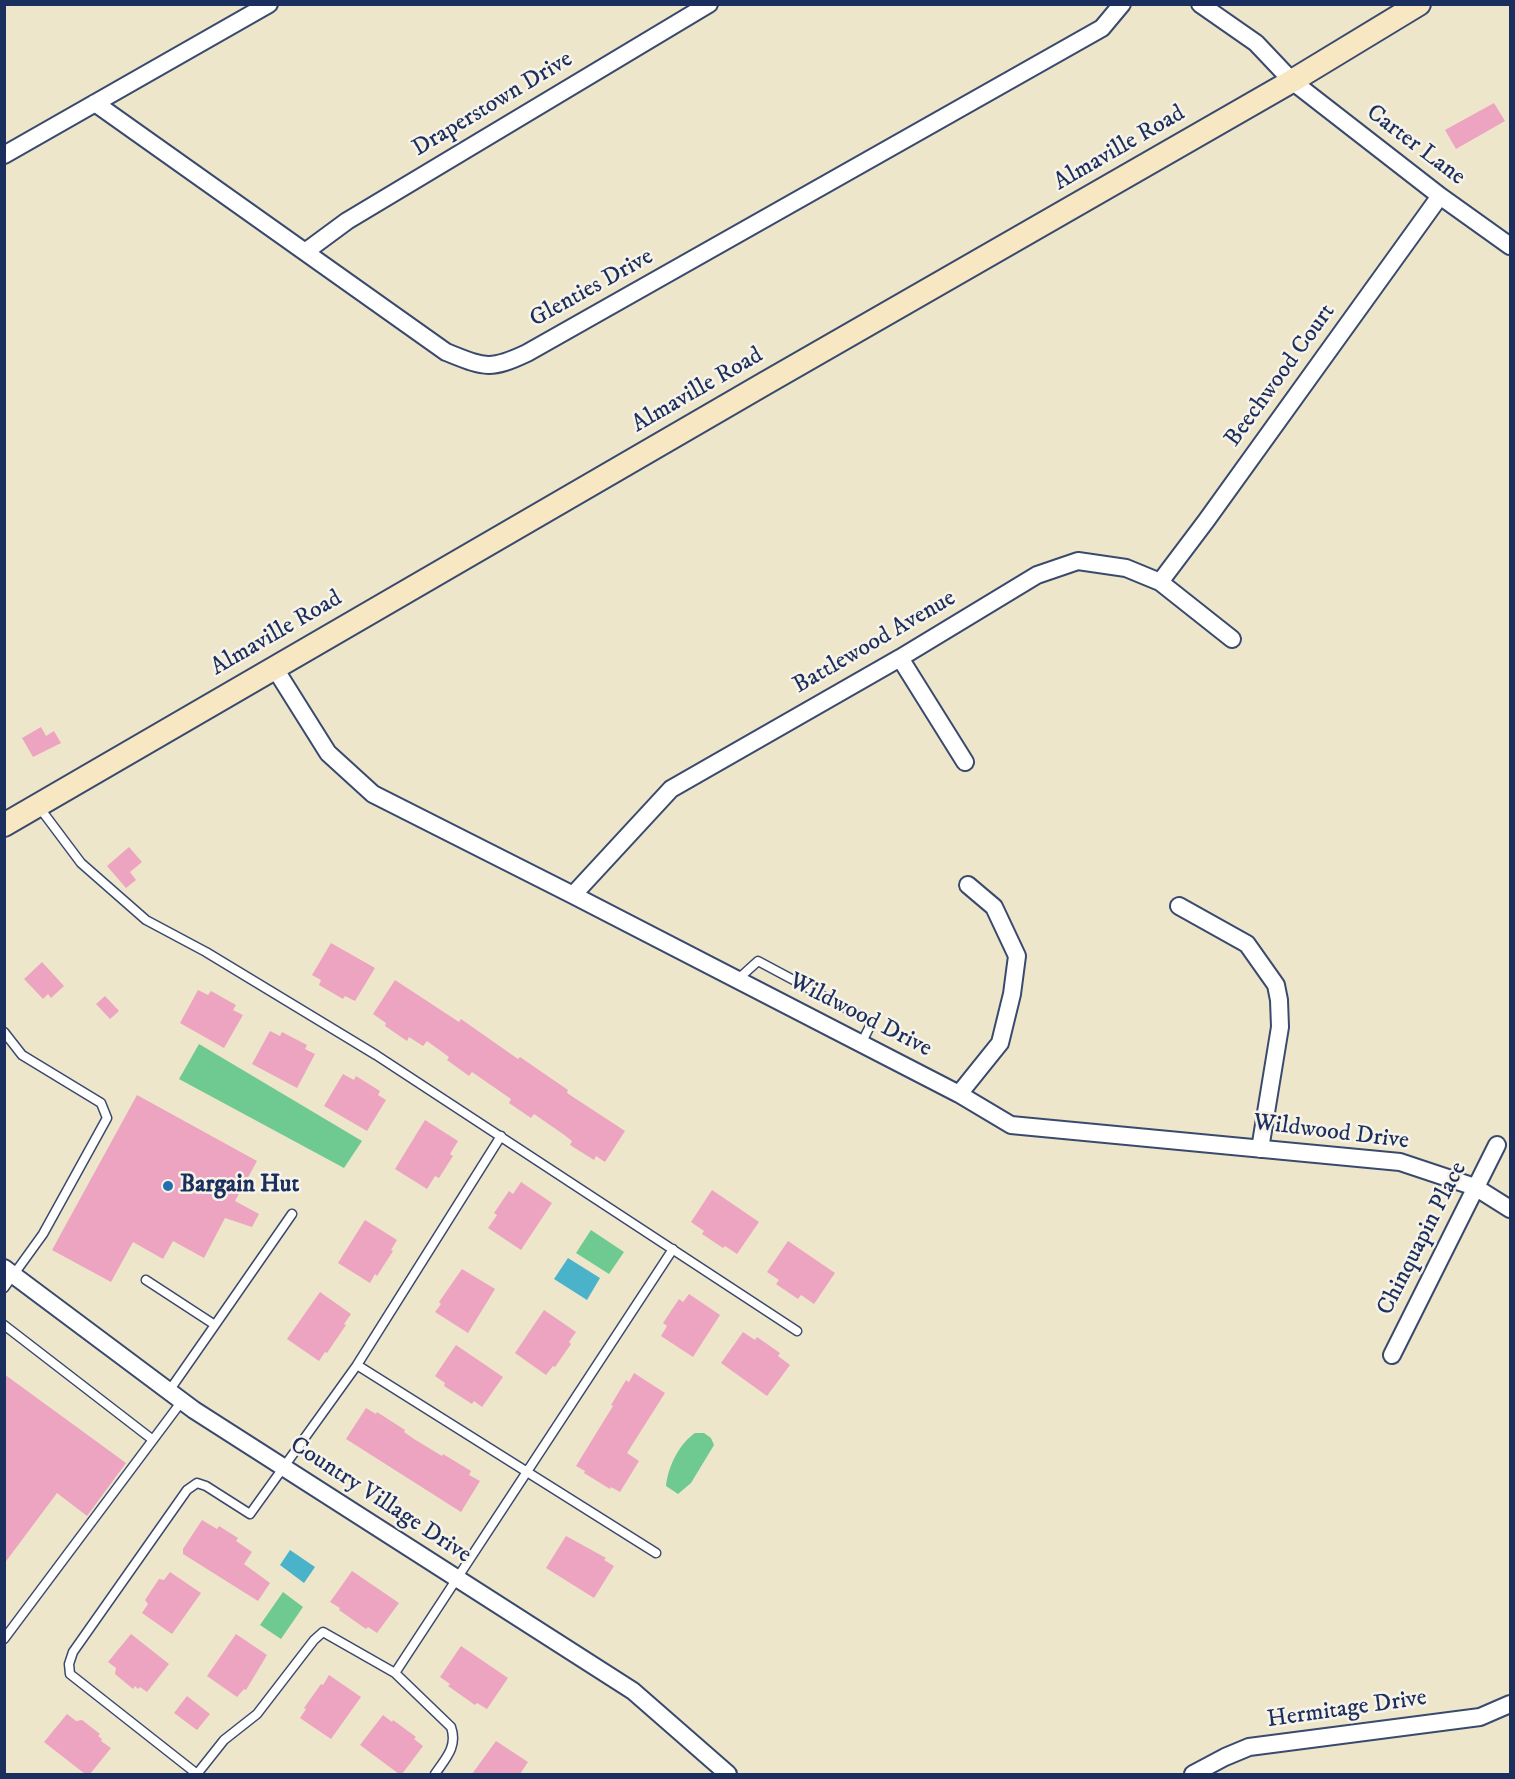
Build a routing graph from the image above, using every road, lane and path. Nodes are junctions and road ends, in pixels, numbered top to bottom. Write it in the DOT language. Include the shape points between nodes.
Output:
graph roads {
  1 [pos="268,4"];
  2 [pos="709,4"];
  3 [pos="1122,4"];
  4 [pos="1200,4"];
  5 [pos="1419,4"];
  6 [pos="1292,81"];
  7 [pos="95,103"];
  8 [pos="4,155"];
  9 [pos="1440,196"];
  10 [pos="1510,246"];
  11 [pos="305,252"];
  12 [pos="1160,582"];
  13 [pos="1232,639"];
  14 [pos="900,658"];
  15 [pos="274,667"];
  16 [pos="965,762"];
  17 [pos="37,805"];
  18 [pos="4,825"];
  19 [pos="968,885"];
  20 [pos="573,895"];
  21 [pos="1179,906"];
  22 [pos="737,980"];
  23 [pos="5,1034"];
  24 [pos="861,1044"];
  25 [pos="959,1094"];
  26 [pos="501,1136"];
  27 [pos="1497,1144"];
  28 [pos="1260,1149"];
  29 [pos="1475,1187"];
  30 [pos="1510,1209"];
  31 [pos="292,1214"];
  32 [pos="673,1249"];
  33 [pos="8,1277"];
  34 [pos="146,1280"];
  35 [pos="4,1325"];
  36 [pos="215,1325"];
  37 [pos="797,1331"];
  38 [pos="1392,1355"];
  39 [pos="357,1365"];
  40 [pos="176,1396"];
  41 [pos="153,1440"];
  42 [pos="284,1468"];
  43 [pos="526,1472"];
  44 [pos="656,1552"];
  45 [pos="456,1578"];
  46 [pos="4,1639"];
  47 [pos="394,1673"];
  48 [pos="1510,1704"];
  49 [pos="197,1774"];
  50 [pos="435,1774"];
  51 [pos="728,1774"];
  52 [pos="1193,1774"];
  1 -- 7 [label="street"];
  2 -- 11 [label="street, Draperstown Drive" via="347,220"];
  3 -- 11 [label="street, Glenties Drive" via="1102,28 505,363 480,365 446,352"];
  4 -- 6 [label="street, Carter Lane" via="1256,43"];
  5 -- 6 [label="street, Almaville Road"];
  6 -- 9 [label="street, Carter Lane"];
  6 -- 15 [label="street, Almaville Road"];
  7 -- 8 [label="street"];
  7 -- 11 [label="street, Glenties Drive"];
  9 -- 10 [label="street, Carter Lane"];
  9 -- 12 [label="street, Beechwood Court"];
  12 -- 13 [label="street, Battlewood Avenue"];
  12 -- 14 [label="street, Battlewood Avenue" via="1126,568 1078,561 1037,575"];
  14 -- 16 [label="street"];
  14 -- 20 [label="street, Battlewood Avenue" via="671,789"];
  15 -- 17 [label="street, Almaville Road"];
  15 -- 20 [label="street, Wildwood Drive" via="328,753 373,794"];
  17 -- 18 [label="street, Almaville Road"];
  17 -- 26 [label="lane" via="81,862 146,920 366,1049"];
  19 -- 25 [label="street" via="994,907 1017,956 1000,1043"];
  20 -- 22 [label="street, Wildwood Drive"];
  21 -- 28 [label="street" via="1247,944 1276,985 1280,1027"];
  22 -- 24 [label="street, Wildwood Drive"];
  22 -- 24 [label="lane" via="758,961 872,1022"];
  23 -- 33 [label="lane" via="22,1055 100,1103 107,1118 43,1234"];
  24 -- 25 [label="street, Wildwood Drive"];
  25 -- 28 [label="street, Wildwood Drive" via="1011,1125"];
  26 -- 32 [label="lane"];
  26 -- 39 [label="lane"];
  27 -- 29 [label="street, Chinquapin Place"];
  28 -- 29 [label="street, Wildwood Drive" via="1400,1162"];
  29 -- 30 [label="street, Wildwood Drive"];
  29 -- 38 [label="street, Chinquapin Place"];
  31 -- 36 [label="lane"];
  32 -- 37 [label="lane"];
  32 -- 43 [label="lane"];
  33 -- 40 [label="street, Country Village Drive"];
  34 -- 36 [label="lane"];
  35 -- 41 [label="lane"];
  36 -- 40 [label="lane"];
  39 -- 42 [label="lane"];
  39 -- 43 [label="lane"];
  40 -- 41 [label="lane"];
  40 -- 42 [label="street, Country Village Drive"];
  41 -- 46 [label="lane"];
  42 -- 45 [label="street, Country Village Drive"];
  42 -- 49 [label="lane" via="250,1514 206,1486 197,1483 187,1490 73,1652 69,1664 70,1674"];
  43 -- 44 [label="lane"];
  43 -- 45 [label="lane"];
  45 -- 47 [label="lane"];
  45 -- 51 [label="street, Country Village Drive" via="633,1691"];
  47 -- 49 [label="lane" via="323,1632 257,1714 224,1740"];
  47 -- 50 [label="lane" via="451,1727 453,1749"];
  48 -- 52 [label="street, Hermitage Drive" via="1480,1717 1249,1747"];
}
